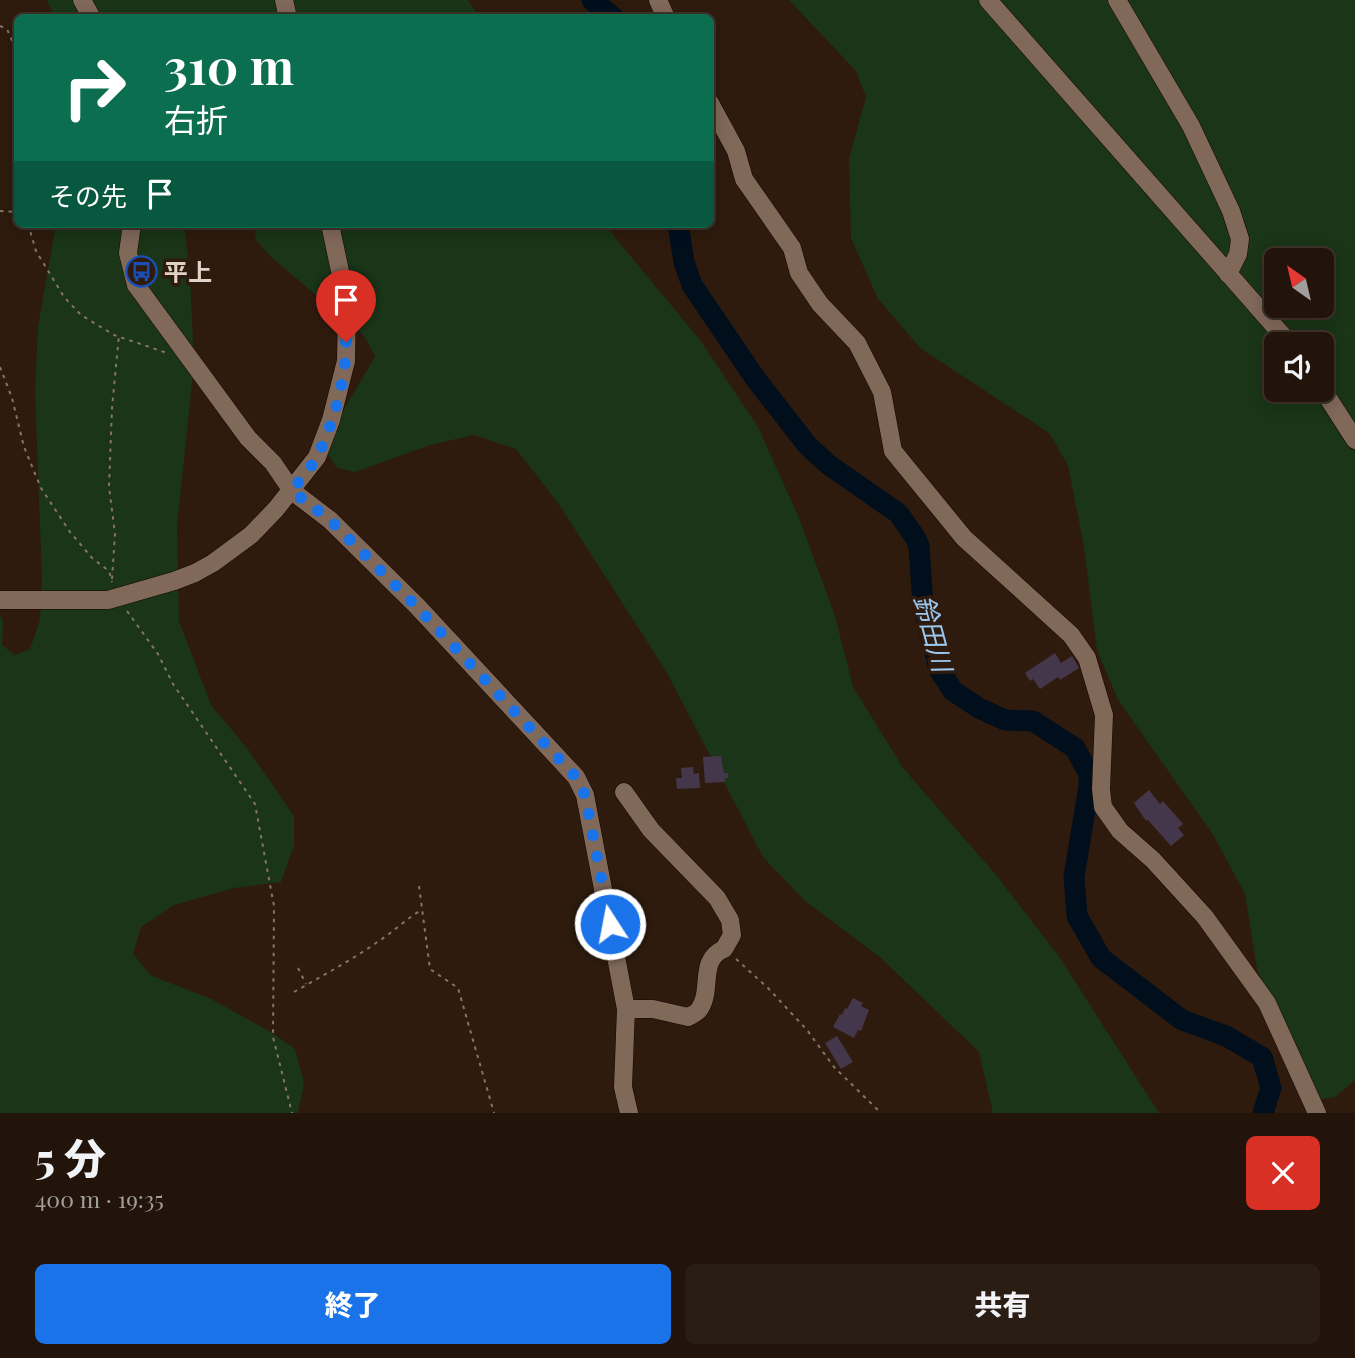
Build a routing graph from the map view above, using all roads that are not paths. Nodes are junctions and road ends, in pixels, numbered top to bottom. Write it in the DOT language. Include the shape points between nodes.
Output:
graph roads {
  1 [pos="988,0"];
  2 [pos="1117,0"];
  3 [pos="714,110"];
  4 [pos="131,228"];
  5 [pos="331,228"];
  6 [pos="1228,274"];
  7 [pos="1279,332"];
  8 [pos="1331,402"];
  9 [pos="1355,440"];
  10 [pos="292,491"];
  11 [pos="0,600"];
  12 [pos="624,792"];
  13 [pos="626,1009"];
  14 [pos="629,1113"];
  15 [pos="1317,1113"];
  1 -- 6 [label="street"];
  2 -- 6 [label="street" via="1191,126 1231,211 1240,239"];
  3 -- 15 [label="street" via="736,151 744,179 792,248 799,273 820,304 857,343 881,392 893,451 964,538 1071,635 1087,658 1104,715 1104,807 1119,831 1153,860 1205,917 1259,993"];
  4 -- 10 [label="street" via="128,253 136,285"];
  5 -- 10 [label="street" via="347,304 346,361 317,457"];
  6 -- 7 [label="street"];
  8 -- 9 [label="street"];
  10 -- 11 [label="street" via="251,535 195,573 113,599"];
  10 -- 13 [label="street" via="330,520 417,607 576,777 585,795"];
  12 -- 13 [label="street" via="651,830 717,898 730,920 732,935 709,962 699,1010 688,1017"];
  13 -- 14 [label="street" via="623,1087"];
}
